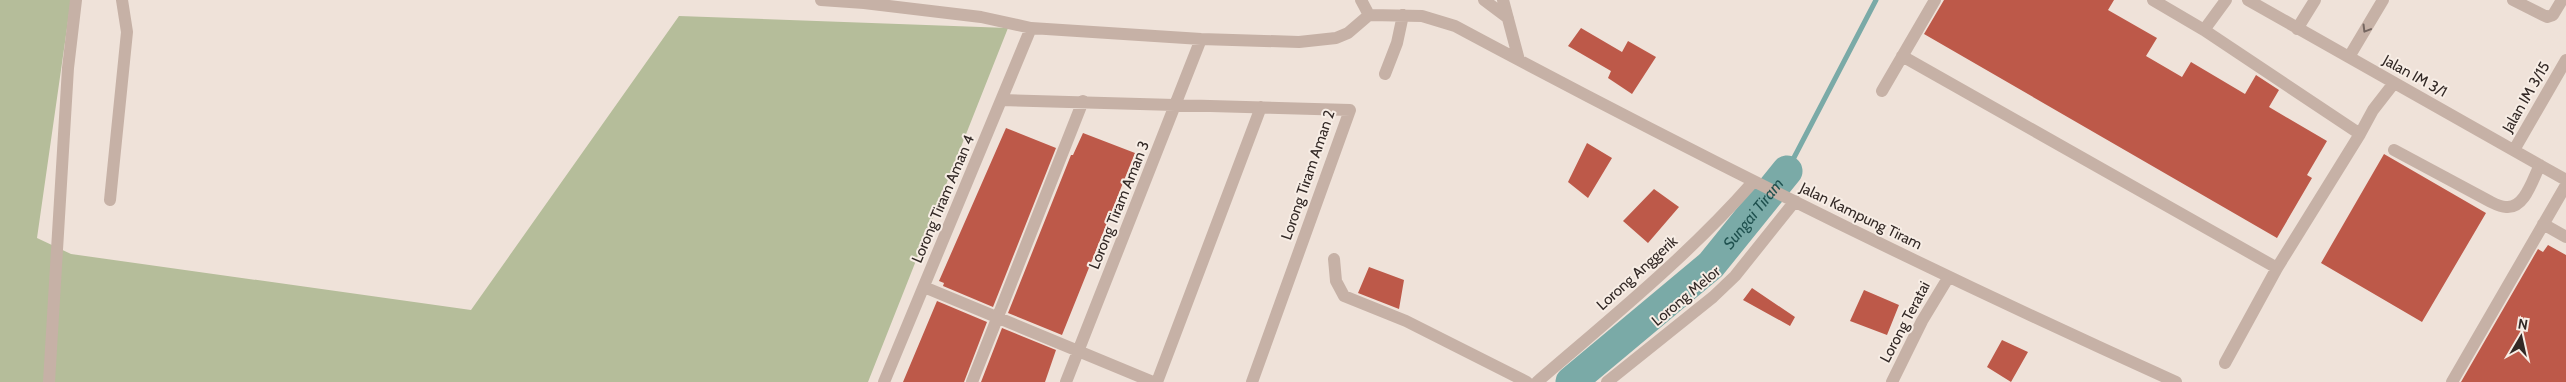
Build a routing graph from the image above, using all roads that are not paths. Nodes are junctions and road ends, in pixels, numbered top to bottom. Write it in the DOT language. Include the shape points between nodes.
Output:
graph roads {
  1 [pos="76,0"];
  2 [pos="122,0"];
  3 [pos="820,0"];
  4 [pos="1361,0"];
  5 [pos="1484,0"];
  6 [pos="1503,0"];
  7 [pos="1935,0"];
  8 [pos="2153,0"];
  9 [pos="2226,0"];
  10 [pos="2248,0"];
  11 [pos="2315,0"];
  12 [pos="2383,0"];
  13 [pos="2513,0"];
  14 [pos="2562,0"];
  15 [pos="1369,15"];
  16 [pos="1403,15"];
  17 [pos="1508,18"];
  18 [pos="1032,28"];
  19 [pos="2296,29"];
  20 [pos="2204,30"];
  21 [pos="1201,39"];
  22 [pos="1902,56"];
  23 [pos="2349,57"];
  24 [pos="1519,60"];
  25 [pos="2566,60"];
  26 [pos="1385,74"];
  27 [pos="2394,83"];
  28 [pos="1882,91"];
  29 [pos="1002,100"];
  30 [pos="1083,101"];
  31 [pos="1177,105"];
  32 [pos="1260,107"];
  33 [pos="2360,134"];
  34 [pos="2394,150"];
  35 [pos="2514,150"];
  36 [pos="2540,165"];
  37 [pos="2566,180"];
  38 [pos="1758,184"];
  39 [pos="2566,185"];
  40 [pos="1789,199"];
  41 [pos="110,200"];
  42 [pos="2543,224"];
  43 [pos="2566,237"];
  44 [pos="1334,259"];
  45 [pos="2276,268"];
  46 [pos="1948,278"];
  47 [pos="924,287"];
  48 [pos="998,317"];
  49 [pos="1078,352"];
  50 [pos="2225,363"];
  51 [pos="2169,381"];
  52 [pos="49,382"];
  53 [pos="884,382"];
  54 [pos="972,382"];
  55 [pos="1066,382"];
  56 [pos="1155,382"];
  57 [pos="1252,382"];
  58 [pos="1527,382"];
  59 [pos="1536,382"];
  60 [pos="1607,382"];
  61 [pos="1892,382"];
  62 [pos="2452,382"];
  1 -- 52 [label="street" via="68,68"];
  2 -- 41 [label="street" via="127,32"];
  3 -- 18 [label="street" via="864,2 981,17"];
  4 -- 15 [label="street"];
  5 -- 17 [label="street"];
  6 -- 17 [label="street"];
  7 -- 22 [label="street"];
  8 -- 20 [label="street"];
  9 -- 20 [label="street"];
  10 -- 19 [label="street, Jalan IM 3/1"];
  11 -- 19 [label="street"];
  12 -- 23 [label="street, one-way"];
  13 -- 14 [label="street" via="2547,17 2553,14"];
  15 -- 16 [label="street, Jalan Kampung Tiram"];
  15 -- 21 [label="street" via="1348,33 1319,41"];
  16 -- 24 [label="street, Jalan Kampung Tiram" via="1439,19"];
  16 -- 26 [label="street" via="1395,50"];
  17 -- 24 [label="street"];
  18 -- 21 [label="street"];
  18 -- 29 [label="street, Lorong Tiram Aman 4"];
  19 -- 23 [label="street, Jalan IM 3/1"];
  20 -- 33 [label="street"];
  21 -- 31 [label="street, Lorong Tiram Aman 3"];
  22 -- 28 [label="street"];
  22 -- 45 [label="street"];
  23 -- 27 [label="street, Jalan IM 3/1"];
  24 -- 38 [label="street, Jalan Kampung Tiram"];
  25 -- 35 [label="street, Jalan IM 3/15"];
  27 -- 33 [label="street"];
  27 -- 35 [label="street, Jalan IM 3/1"];
  29 -- 30 [label="street, Lorong Tiram Aman 2"];
  29 -- 47 [label="street, Lorong Tiram Aman 4"];
  30 -- 31 [label="street, Lorong Tiram Aman 2"];
  30 -- 48 [label="street"];
  31 -- 32 [label="street, Lorong Tiram Aman 2"];
  31 -- 49 [label="street, Lorong Tiram Aman 3"];
  32 -- 56 [label="street"];
  32 -- 57 [label="street, Lorong Tiram Aman 2" via="1350,110"];
  33 -- 45 [label="street"];
  34 -- 36 [label="street" via="2506,208 2524,198"];
  35 -- 36 [label="street, Jalan IM 3/1"];
  36 -- 37 [label="street, Jalan IM 3/1"];
  38 -- 40 [label="street, Jalan Kampung Tiram"];
  38 -- 59 [label="street, Lorong Anggerik" via="1661,275"];
  39 -- 42 [label="street"];
  40 -- 46 [label="street, Jalan Kampung Tiram"];
  40 -- 60 [label="street, Lorong Melor" via="1734,276 1713,297"];
  42 -- 43 [label="street"];
  42 -- 62 [label="street"];
  44 -- 58 [label="street" via="1336,281 1344,296 1423,329"];
  45 -- 50 [label="street"];
  46 -- 51 [label="street, Jalan Kampung Tiram"];
  46 -- 61 [label="street, Lorong Teratai"];
  47 -- 48 [label="street"];
  47 -- 53 [label="street, Lorong Tiram Aman 4"];
  48 -- 49 [label="street"];
  48 -- 54 [label="street"];
  49 -- 55 [label="street, Lorong Tiram Aman 3"];
  49 -- 56 [label="street"];
}
